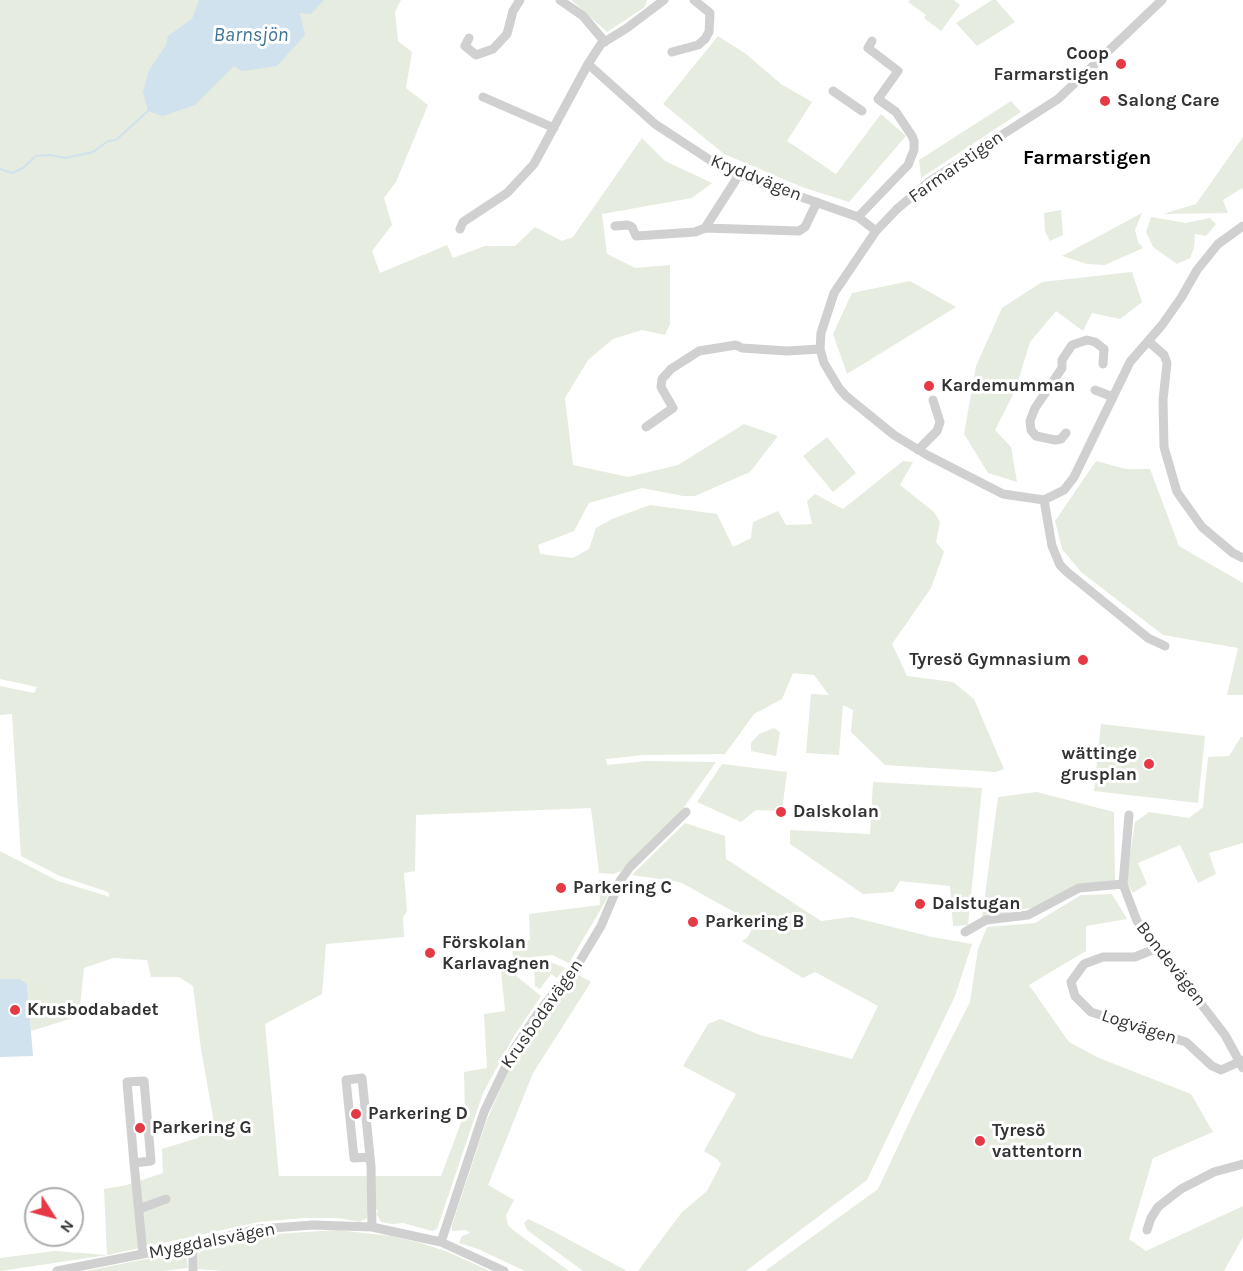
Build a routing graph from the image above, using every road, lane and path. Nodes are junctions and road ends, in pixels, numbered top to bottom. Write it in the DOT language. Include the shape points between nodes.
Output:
graph roads {
  1 [pos="520,0"];
  2 [pos="560,0"];
  3 [pos="664,0"];
  4 [pos="694,0"];
  5 [pos="1162,0"];
  6 [pos="469,38"];
  7 [pos="872,41"];
  8 [pos="605,42"];
  9 [pos="672,52"];
  10 [pos="588,64"];
  11 [pos="833,91"];
  12 [pos="483,97"];
  13 [pos="862,111"];
  14 [pos="554,128"];
  15 [pos="739,175"];
  16 [pos="817,202"];
  17 [pos="858,217"];
  18 [pos="615,226"];
  19 [pos="1243,226"];
  20 [pos="705,228"];
  21 [pos="460,229"];
  22 [pos="876,231"];
  23 [pos="1148,341"];
  24 [pos="820,349"];
  25 [pos="1102,364"];
  26 [pos="1095,390"];
  27 [pos="1113,397"];
  28 [pos="933,400"];
  29 [pos="646,427"];
  30 [pos="1066,433"];
  31 [pos="918,450"];
  32 [pos="1044,500"];
  33 [pos="1243,558"];
  34 [pos="1165,646"];
  35 [pos="686,812"];
  36 [pos="1129,815"];
  37 [pos="1123,884"];
  38 [pos="965,932"];
  39 [pos="1157,948"];
  40 [pos="1242,1063"];
  41 [pos="370,1157"];
  42 [pos="134,1163"];
  43 [pos="1243,1164"];
  44 [pos="166,1199"];
  45 [pos="139,1209"];
  46 [pos="372,1227"];
  47 [pos="1147,1230"];
  48 [pos="441,1242"];
  49 [pos="193,1244"];
  50 [pos="143,1254"];
  51 [pos="57,1271"];
  52 [pos="193,1271"];
  53 [pos="504,1271"];
  1 -- 6 [label="street" via="507,34 493,49 476,55 465,46"];
  2 -- 8 [label="street" via="583,16"];
  3 -- 8 [label="street"];
  4 -- 9 [label="street" via="710,13 709,32 698,45"];
  5 -- 22 [label="street, Farmarstigen" via="1058,99 930,181"];
  7 -- 17 [label="street" via="868,48 898,71 878,99 896,112 912,136 914,150 908,165"];
  8 -- 10 [label="street"];
  10 -- 14 [label="street"];
  10 -- 15 [label="street, Kryddvägen" via="655,124"];
  11 -- 13 [label="street"];
  12 -- 14 [label="street"];
  14 -- 21 [label="street" via="534,164 507,193 463,222"];
  15 -- 16 [label="street, Kryddvägen"];
  15 -- 20 [label="street"];
  16 -- 17 [label="street, Kryddvägen"];
  16 -- 20 [label="street" via="799,231"];
  17 -- 22 [label="street, Kryddvägen"];
  18 -- 20 [label="street" via="628,225 636,236"];
  19 -- 23 [label="street" via="1218,244"];
  22 -- 24 [label="street, Farmarstigen" via="834,293"];
  23 -- 27 [label="street" via="1130,362"];
  23 -- 33 [label="street" via="1167,363 1162,400 1164,451 1177,492 1202,527"];
  24 -- 29 [label="street" via="787,351 736,345 699,351 662,379 661,387 674,406"];
  24 -- 31 [label="street" via="824,363 846,396"];
  25 -- 30 [label="street" via="1104,349 1095,342 1087,340 1072,345 1029,420 1036,436 1055,440"];
  26 -- 27 [label="street"];
  27 -- 32 [label="street" via="1074,477 1064,490"];
  28 -- 31 [label="street" via="935,417 940,422 937,431"];
  31 -- 32 [label="street" via="1003,494"];
  32 -- 34 [label="street" via="1052,546 1060,565 1148,638"];
  35 -- 48 [label="street, Krusbodavägen" via="630,867 580,961 514,1049 484,1113"];
  36 -- 37 [label="street, Bondevägen"];
  37 -- 38 [label="street" via="1079,888 1028,915 986,920"];
  37 -- 39 [label="street, Bondevägen" via="1137,921"];
  39 -- 40 [label="street, Bondevägen" via="1205,1007"];
  39 -- 40 [label="street, Logvägen" via="1135,957 1103,957 1084,964 1071,982 1075,996 1090,1012 1186,1042 1221,1070"];
  41 -- 41 [label="street" via="362,1078 346,1080 354,1158"];
  41 -- 46 [label="street"];
  42 -- 42 [label="street" via="152,1161 144,1080 127,1082"];
  42 -- 45 [label="street"];
  43 -- 47 [label="street" via="1214,1172 1181,1188 1158,1207"];
  44 -- 45 [label="street"];
  45 -- 50 [label="street"];
  46 -- 48 [label="street, Myggdalsvägen"];
  46 -- 49 [label="street, Myggdalsvägen" via="313,1225 259,1229"];
  48 -- 53 [label="street, Myggdalsvägen"];
  49 -- 50 [label="street, Myggdalsvägen"];
  49 -- 52 [label="street"];
  50 -- 51 [label="street, Myggdalsvägen"];
}
